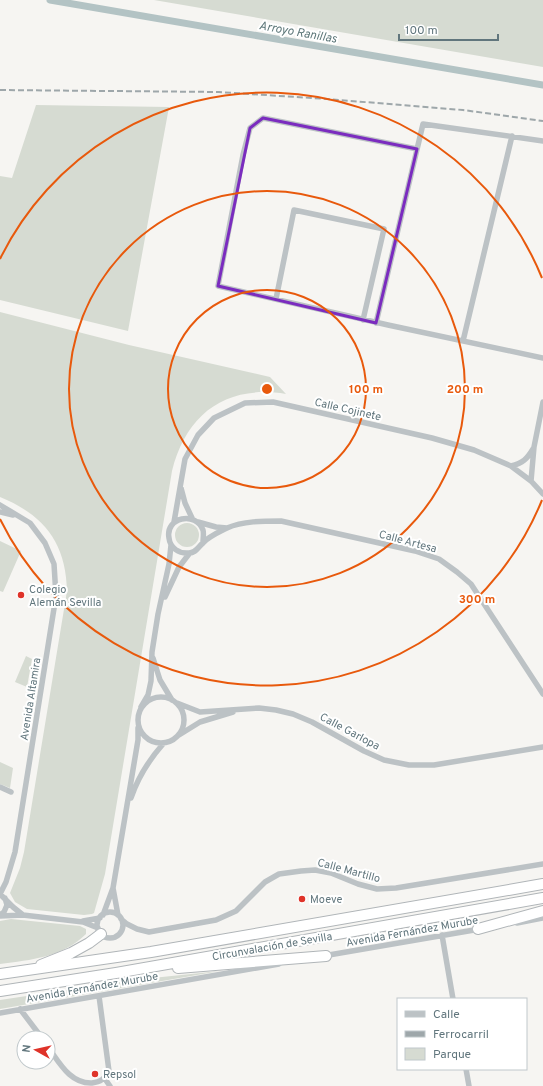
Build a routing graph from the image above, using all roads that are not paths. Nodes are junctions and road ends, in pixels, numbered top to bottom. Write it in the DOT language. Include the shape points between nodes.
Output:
graph roads {
  1 [pos="512,136"];
  2 [pos="543,140"];
  3 [pos="417,149"];
  4 [pos="276,299"];
  5 [pos="363,320"];
  6 [pos="376,323"];
  7 [pos="463,341"];
  8 [pos="543,358"];
  9 [pos="543,402"];
  10 [pos="534,447"];
  11 [pos="511,466"];
  12 [pos="531,481"];
  13 [pos="180,486"];
  14 [pos="543,494"];
  15 [pos="0,505"];
  16 [pos="0,512"];
  17 [pos="19,517"];
  18 [pos="192,518"];
  19 [pos="174,522"];
  20 [pos="198,522"];
  21 [pos="227,528"];
  22 [pos="203,542"];
  23 [pos="171,545"];
  24 [pos="189,554"];
  25 [pos="158,614"];
  26 [pos="152,652"];
  27 [pos="543,694"];
  28 [pos="174,702"];
  29 [pos="141,707"];
  30 [pos="243,710"];
  31 [pos="138,728"];
  32 [pos="176,737"];
  33 [pos="163,744"];
  34 [pos="543,747"];
  35 [pos="0,786"];
  36 [pos="11,792"];
  37 [pos="125,815"];
  38 [pos="543,864"];
  39 [pos="543,884"];
  40 [pos="113,888"];
  41 [pos="2,896"];
  42 [pos="543,898"];
  43 [pos="543,911"];
  44 [pos="23,914"];
  45 [pos="0,916"];
  46 [pos="101,917"];
  47 [pos="120,917"];
  48 [pos="543,918"];
  49 [pos="83,922"];
  50 [pos="478,930"];
  51 [pos="99,931"];
  52 [pos="442,935"];
  53 [pos="326,956"];
  54 [pos="31,970"];
  55 [pos="116,973"];
  56 [pos="0,974"];
  57 [pos="0,991"];
  58 [pos="99,996"];
  59 [pos="453,998"];
  60 [pos="20,1009"];
  61 [pos="0,1013"];
  62 [pos="36,1030"];
  63 [pos="56,1058"];
  64 [pos="466,1070"];
  65 [pos="105,1079"];
  66 [pos="110,1086"];
  67 [pos="469,1086"];
  1 -- 2 [label="street"];
  1 -- 3 [label="street" via="423,124"];
  1 -- 7 [label="street"];
  3 -- 4 [label="street" via="263,118 250,128 218,286"];
  3 -- 6 [label="street"];
  4 -- 5 [label="street"];
  4 -- 5 [label="street" via="294,210 384,229"];
  5 -- 6 [label="street"];
  6 -- 7 [label="street"];
  7 -- 8 [label="street"];
  9 -- 10 [label="street"];
  10 -- 11 [label="street" via="527,458"];
  10 -- 12 [label="street"];
  11 -- 12 [label="street, Calle Cojinete"];
  11 -- 13 [label="street, Calle Cojinete" via="474,450 432,438 273,402 245,403 214,418 198,434 185,459"];
  12 -- 14 [label="street, Calle Cojinete"];
  13 -- 18 [label="street, Calle Cojinete"];
  13 -- 19 [label="street, Calle Cojinete"];
  15 -- 17 [label="street, Avenida Altamira"];
  16 -- 17 [label="street, Avenida Altamira"];
  17 -- 41 [label="street, Avenida Altamira" via="30,523 45,543 54,564 56,596 15,852"];
  18 -- 19 [label="street" via="182,518"];
  18 -- 20 [label="street"];
  19 -- 23 [label="street" via="168,537"];
  20 -- 21 [label="street, Calle Artesa"];
  20 -- 22 [label="street" via="204,531"];
  21 -- 22 [label="street, Calle Artesa"];
  21 -- 27 [label="street, Calle Artesa" via="244,523 281,521 415,551 439,559 471,584"];
  22 -- 24 [label="street" via="197,550"];
  23 -- 24 [label="street" via="176,551"];
  23 -- 25 [label="street"];
  24 -- 25 [label="street" via="179,567"];
  25 -- 26 [label="street"];
  26 -- 28 [label="street" via="160,680"];
  26 -- 29 [label="street" via="151,681 148,695"];
  28 -- 29 [label="street" via="160,697 149,700"];
  28 -- 30 [label="street, Calle Garlopa" via="200,712"];
  28 -- 32 [label="street" via="183,714 183,728"];
  29 -- 31 [label="street"];
  30 -- 32 [label="street, Calle Garlopa" via="200,722"];
  30 -- 34 [label="street, Calle Garlopa" via="259,708 293,714 384,760 409,765 434,765"];
  31 -- 33 [label="street" via="147,740"];
  31 -- 37 [label="street"];
  32 -- 33 [label="street"];
  33 -- 37 [label="street" via="136,782"];
  35 -- 36 [label="street"];
  37 -- 40 [label="street"];
  38 -- 47 [label="street, Calle Martillo" via="377,889 331,873 301,870 279,874 265,882 236,911 216,920 149,932 127,924"];
  39 -- 54 [label="highway, Circunvalación de Sevilla" via="151,952"];
  40 -- 46 [label="street"];
  40 -- 47 [label="street"];
  41 -- 44 [label="street"];
  41 -- 45 [label="street, Avenida Altamira" via="7,905"];
  42 -- 55 [label="highway, Circunvalación de Sevilla"];
  43 -- 50 [label="highway"];
  44 -- 45 [label="street"];
  44 -- 49 [label="street"];
  46 -- 47 [label="street" via="111,912"];
  46 -- 49 [label="street"];
  46 -- 51 [label="street"];
  47 -- 51 [label="street" via="123,927 117,936 108,938"];
  48 -- 50 [label="street, Avenida Fernández Murube"];
  49 -- 51 [label="street"];
  50 -- 52 [label="street, Avenida Fernández Murube"];
  51 -- 54 [label="highway" via="89,943"];
  52 -- 53 [label="street, Avenida Fernández Murube"];
  52 -- 59 [label="street"];
  53 -- 55 [label="highway"];
  53 -- 58 [label="street, Avenida Fernández Murube"];
  54 -- 56 [label="highway, Circunvalación de Sevilla"];
  55 -- 57 [label="highway, Circunvalación de Sevilla"];
  58 -- 60 [label="street, Avenida Fernández Murube"];
  58 -- 65 [label="street" via="109,1071"];
  60 -- 61 [label="street, Avenida Fernández Murube"];
  60 -- 62 [label="street"];
  63 -- 65 [label="street" via="68,1074 77,1080 89,1083"];
  64 -- 67 [label="street"];
  65 -- 66 [label="street"];
}
